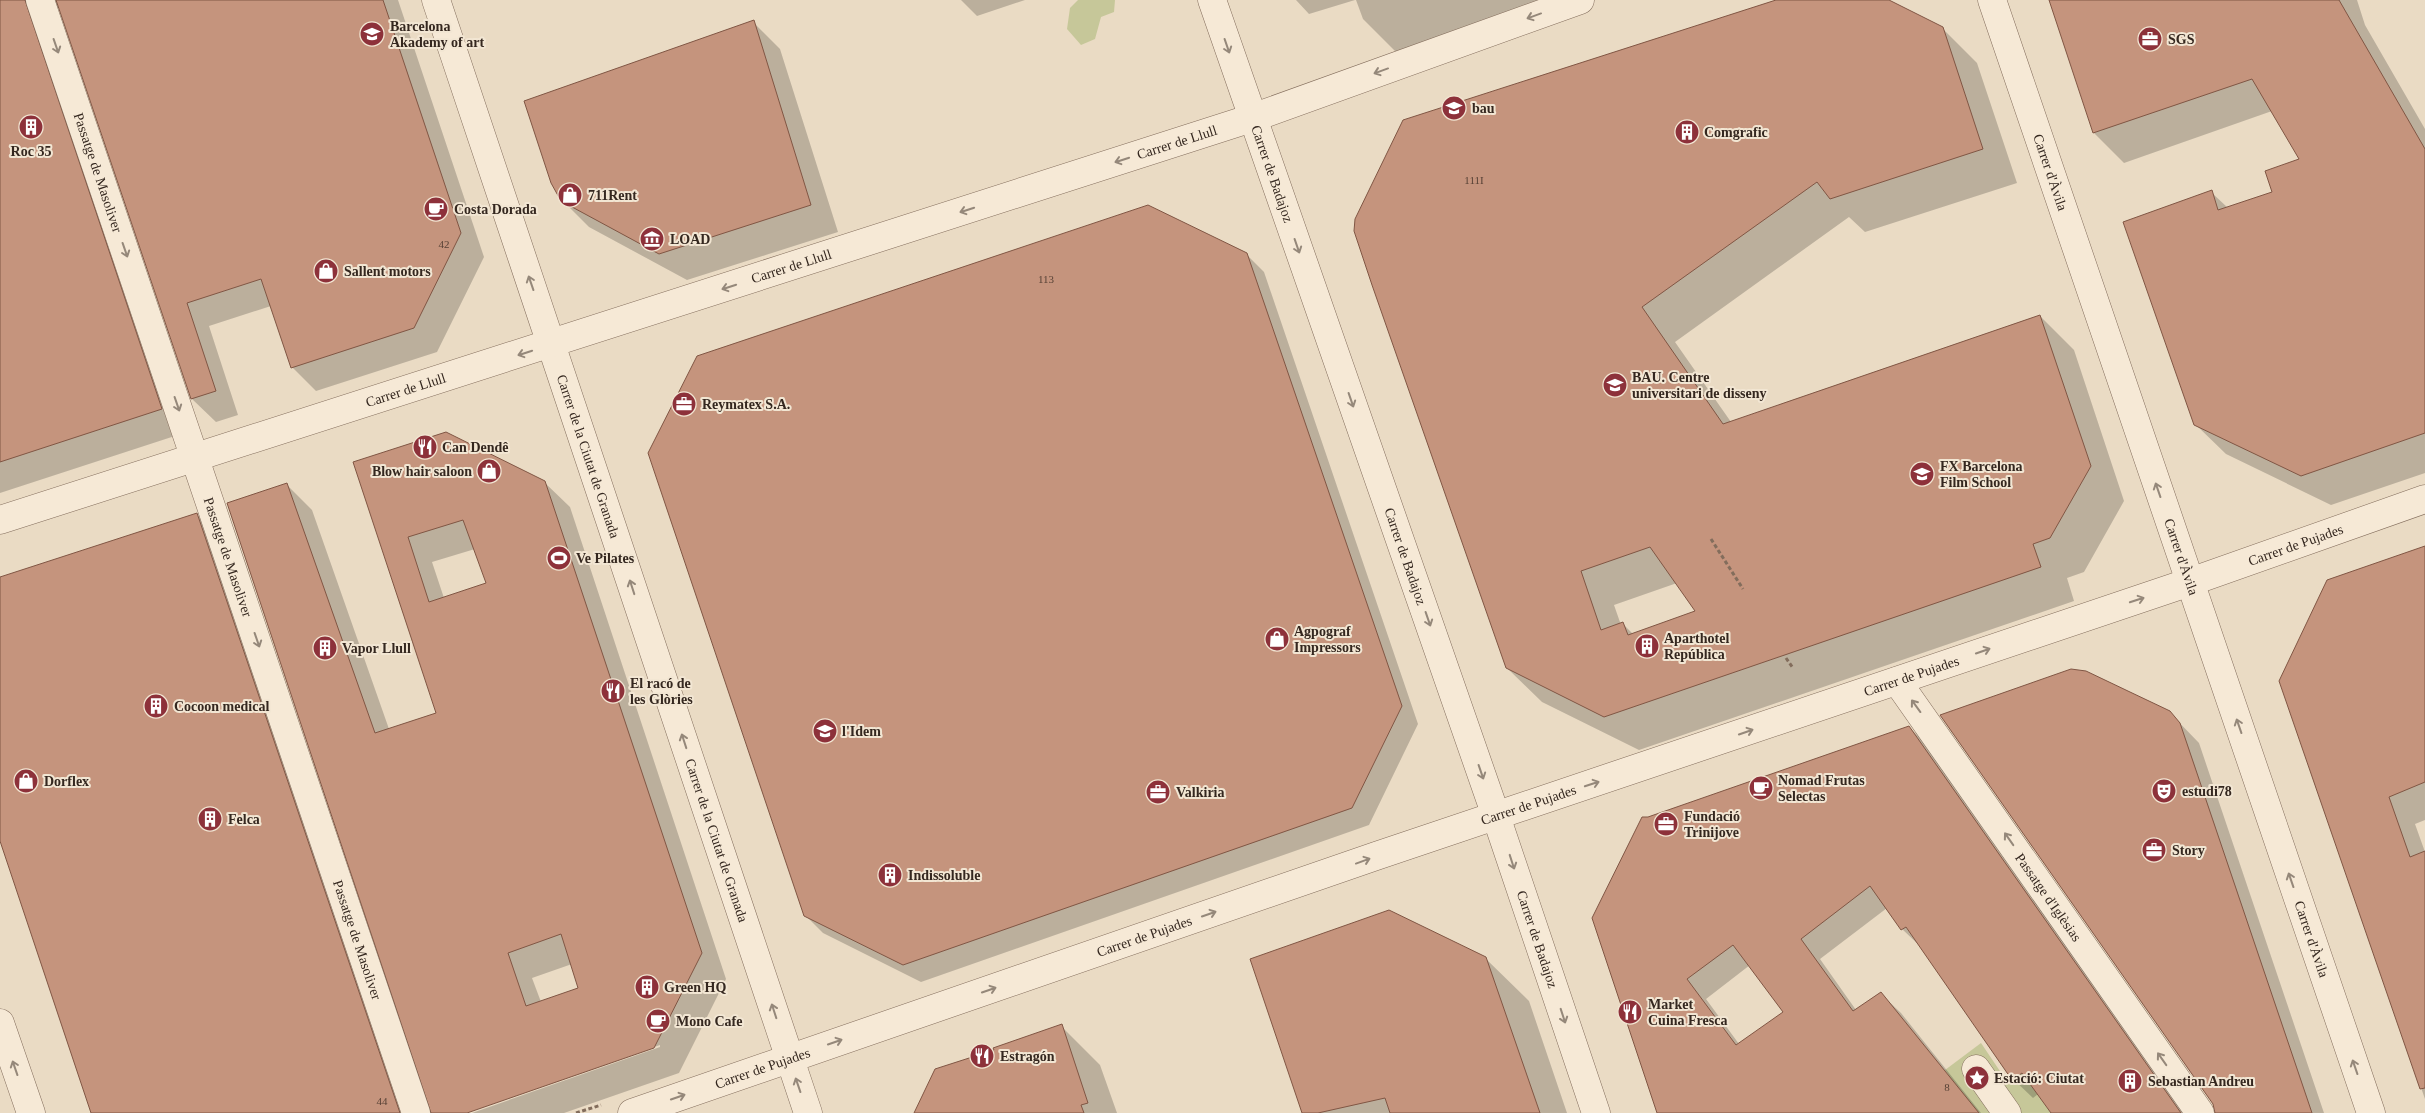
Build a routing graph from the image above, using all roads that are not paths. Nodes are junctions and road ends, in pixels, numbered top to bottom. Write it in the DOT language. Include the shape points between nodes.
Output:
graph roads {
  1 [pos="40,0"];
  2 [pos="436,0"];
  3 [pos="1212,0"];
  4 [pos="1580,0"];
  5 [pos="1992,0"];
  6 [pos="1252,118"];
  7 [pos="552,344"];
  8 [pos="196,457"];
  9 [pos="2425,500"];
  10 [pos="0,520"];
  11 [pos="2190,582"];
  12 [pos="1897,680"];
  13 [pos="1496,816"];
  14 [pos="0,1023"];
  15 [pos="789,1058"];
  16 [pos="1976,1069"];
  17 [pos="31,1113"];
  18 [pos="416,1113"];
  19 [pos="632,1113"];
  20 [pos="808,1113"];
  21 [pos="1596,1113"];
  22 [pos="2007,1113"];
  23 [pos="2200,1113"];
  24 [pos="2371,1113"];
  1 -- 8 [label="street, Passatge de Masoliver, one-way" via="185,433"];
  7 -- 2 [label="street, Carrer de la Ciutat de Granada, one-way"];
  3 -- 6 [label="street, Carrer de Badajoz, one-way"];
  4 -- 6 [label="street, Carrer de Llull, one-way"];
  11 -- 5 [label="street, Carrer d'Àvila, one-way"];
  6 -- 7 [label="street, Carrer de Llull, one-way"];
  6 -- 13 [label="street, Carrer de Badajoz, one-way"];
  7 -- 8 [label="street, Carrer de Llull, one-way"];
  15 -- 7 [label="street, Carrer de la Ciutat de Granada, one-way"];
  8 -- 10 [label="street, Carrer de Llull"];
  8 -- 18 [label="street, Passatge de Masoliver, one-way"];
  9 -- 11 [label="street, Carrer de Pujades"];
  12 -- 11 [label="street, Carrer de Pujades, one-way"];
  24 -- 11 [label="street, Carrer d'Àvila, one-way"];
  13 -- 12 [label="street, Carrer de Pujades, one-way"];
  23 -- 12 [label="street, Passatge d'Iglèsias, one-way"];
  15 -- 13 [label="street, Carrer de Pujades, one-way"];
  13 -- 21 [label="street, Carrer de Badajoz, one-way"];
  17 -- 14 [label="street, one-way"];
  19 -- 15 [label="street, Carrer de Pujades, one-way"];
  20 -- 15 [label="street, Carrer de la Ciutat de Granada, one-way"];
  16 -- 22 [label="street"];
}
